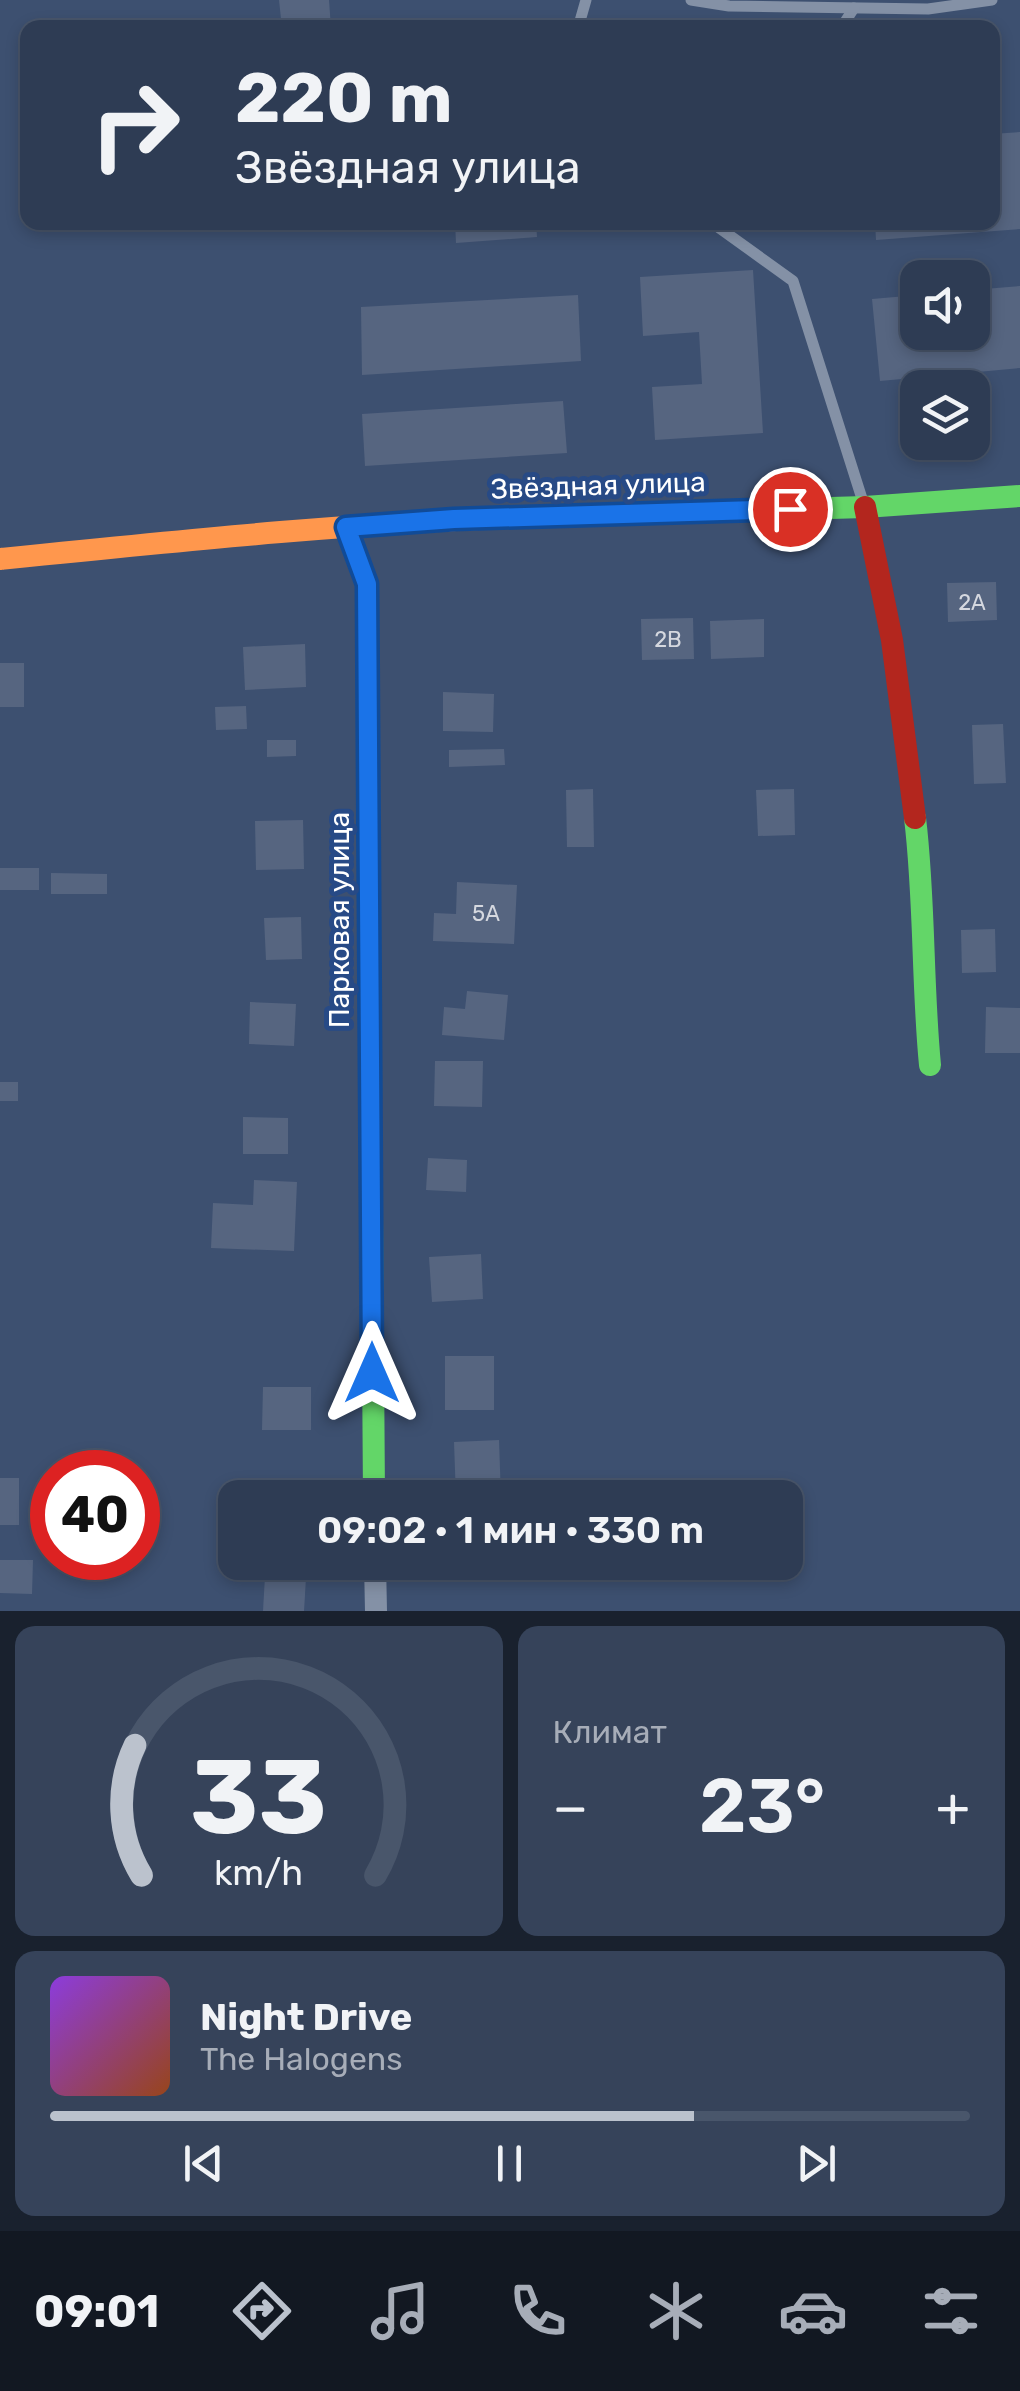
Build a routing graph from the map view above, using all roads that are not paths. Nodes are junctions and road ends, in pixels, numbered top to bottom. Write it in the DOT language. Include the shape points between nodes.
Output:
graph roads {
  1 [pos="691,0"];
  2 [pos="992,0"];
  3 [pos="854,8"];
  4 [pos="846,20"];
  5 [pos="723,230"];
  6 [pos="1020,496"];
  7 [pos="865,507"];
  8 [pos="346,527"];
  9 [pos="0,559"];
  10 [pos="930,1065"];
  11 [pos="374,1480"];
  12 [pos="375,1580"];
  13 [pos="376,1611"];
  1 -- 3 [label="lane"];
  2 -- 3 [label="lane" via="928,10"];
  3 -- 4 [label="lane"];
  5 -- 7 [label="lane" via="793,281"];
  6 -- 7 [label="street, Звёздная улица"];
  7 -- 8 [label="street, Звёздная улица"];
  7 -- 10 [label="street" via="892,640 923,885"];
  8 -- 9 [label="street, Звёздная улица"];
  8 -- 11 [label="street, Парковая улица" via="367,584"];
  12 -- 13 [label="street"];
}
